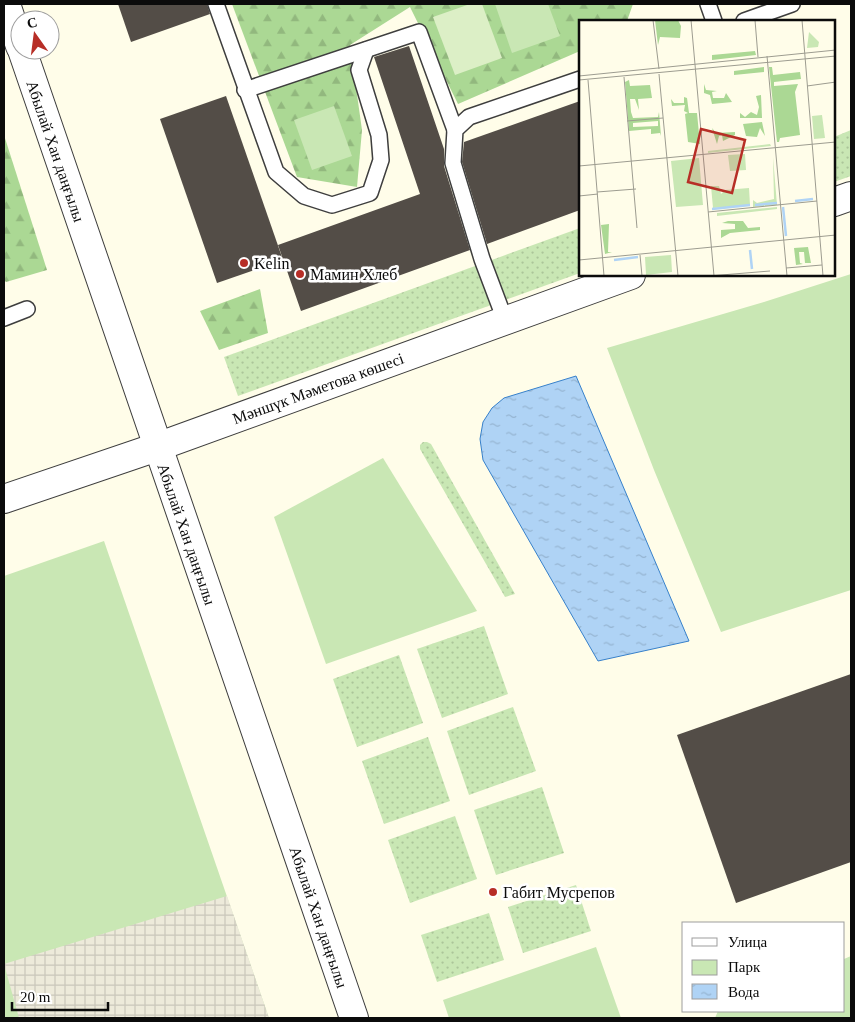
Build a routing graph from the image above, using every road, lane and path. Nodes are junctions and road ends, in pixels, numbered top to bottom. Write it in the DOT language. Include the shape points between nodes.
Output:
graph roads {
  1 [pos="6,4"];
  2 [pos="216,4"];
  3 [pos="708,4"];
  4 [pos="792,4"];
  5 [pos="10,16"];
  6 [pos="714,20"];
  7 [pos="747,20"];
  8 [pos="366,50"];
  9 [pos="25,60"];
  10 [pos="579,79"];
  11 [pos="245,90"];
  12 [pos="455,130"];
  13 [pos="851,196"];
  14 [pos="835,202"];
  15 [pos="628,276"];
  16 [pos="27,309"];
  17 [pos="4,318"];
  18 [pos="505,320"];
  19 [pos="157,446"];
  20 [pos="4,499"];
  21 [pos="354,1018"];
  1 -- 5 [label="street"];
  2 -- 11 [label="lane"];
  3 -- 6 [label="lane"];
  4 -- 7 [label="lane"];
  8 -- 11 [label="lane"];
  8 -- 11 [label="lane" via="359,70 379,135 381,160 370,193 332,205 304,196 276,172"];
  8 -- 12 [label="lane" via="419,32"];
  9 -- 19 [label="street, Абылай Хан даңғылы"];
  10 -- 12 [label="lane" via="469,117"];
  12 -- 18 [label="lane" via="453,163 482,259"];
  13 -- 14 [label="street"];
  15 -- 18 [label="street, Мәншүк Мәметова көшесі"];
  16 -- 17 [label="lane"];
  18 -- 19 [label="street, Мәншүк Мәметова көшесі"];
  19 -- 20 [label="street, Мәншүк Мәметова көшесі"];
  19 -- 21 [label="street, Абылай Хан даңғылы"];
}
